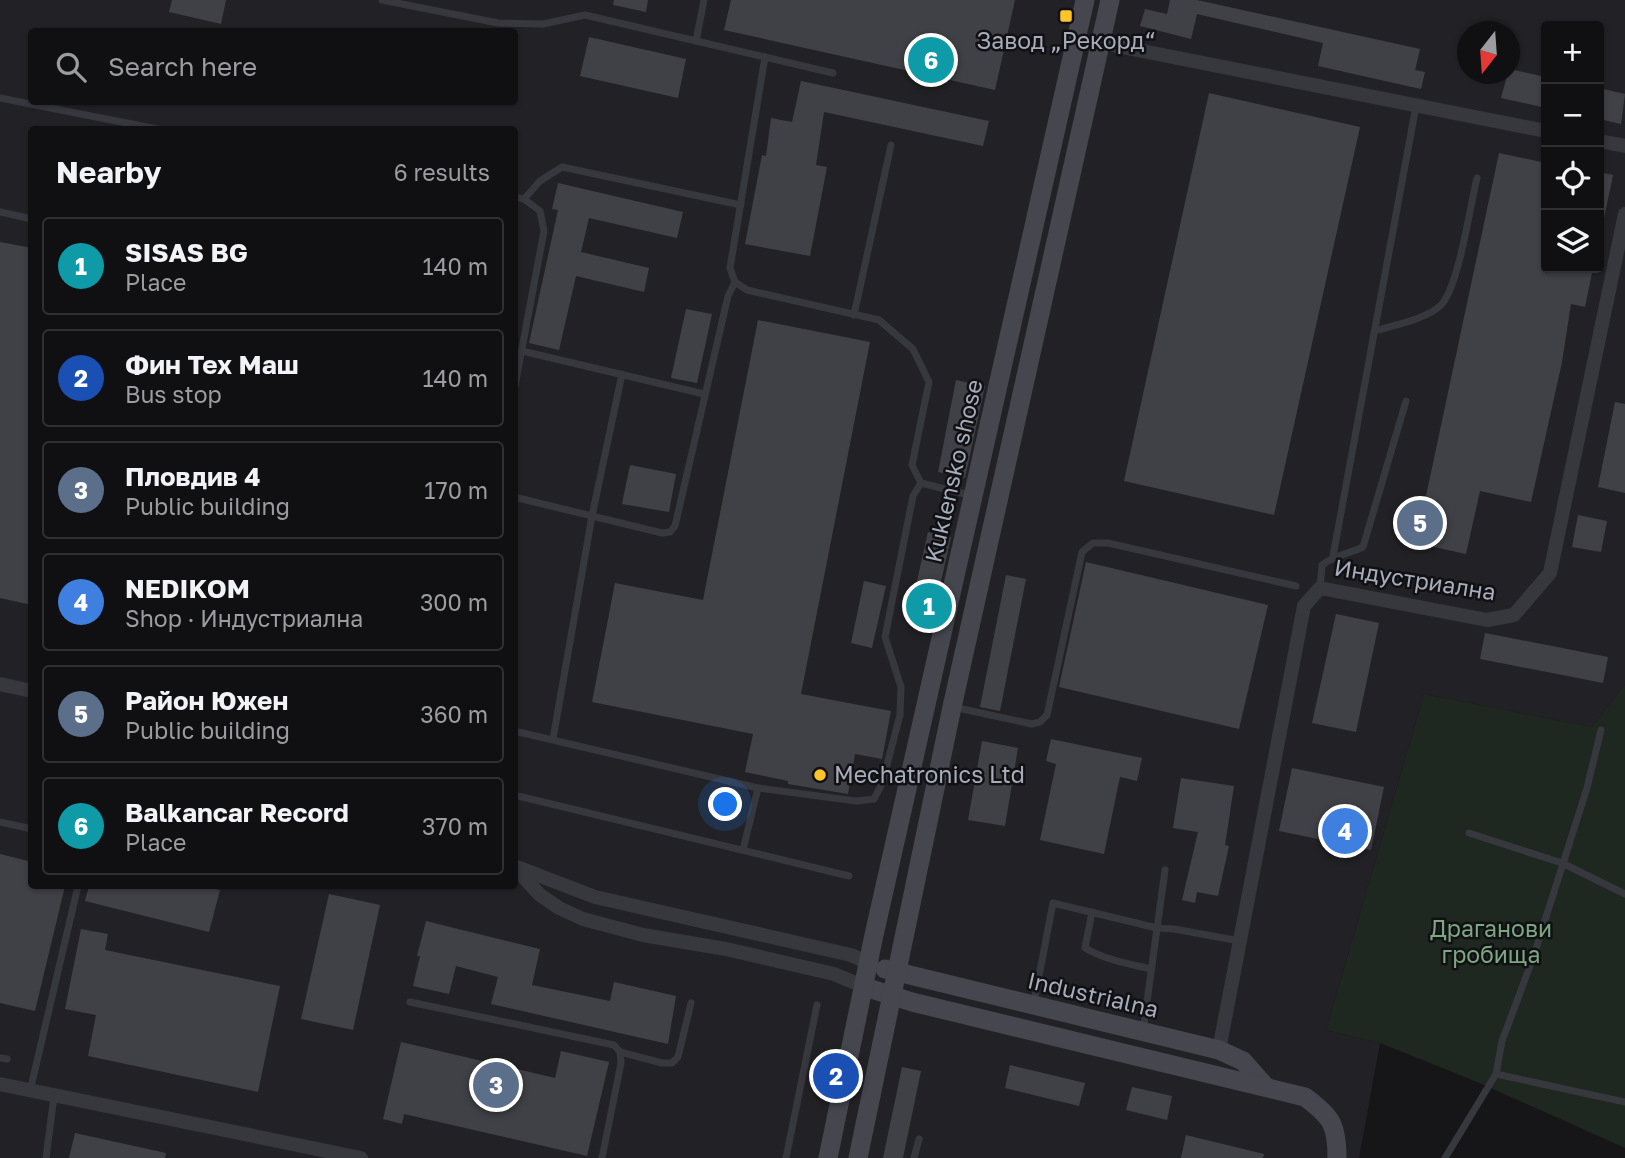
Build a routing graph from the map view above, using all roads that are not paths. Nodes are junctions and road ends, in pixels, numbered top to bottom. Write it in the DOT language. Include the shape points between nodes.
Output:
graph roads {
  1 [pos="382,0"];
  2 [pos="704,0"];
  3 [pos="1084,0"];
  4 [pos="1111,0"];
  5 [pos="696,41"];
  6 [pos="1102,43"];
  7 [pos="765,57"];
  8 [pos="833,73"];
  9 [pos="0,98"];
  10 [pos="28,104"];
  11 [pos="35,105"];
  12 [pos="1416,106"];
  13 [pos="142,126"];
  14 [pos="1541,130"];
  15 [pos="1604,142"];
  16 [pos="891,145"];
  17 [pos="1625,146"];
  18 [pos="1477,178"];
  19 [pos="518,198"];
  20 [pos="524,199"];
  21 [pos="741,205"];
  22 [pos="0,212"];
  23 [pos="1625,214"];
  24 [pos="28,218"];
  25 [pos="735,282"];
  26 [pos="854,314"];
  27 [pos="1375,331"];
  28 [pos="522,351"];
  29 [pos="518,371"];
  30 [pos="622,374"];
  31 [pos="704,394"];
  32 [pos="1406,401"];
  33 [pos="921,483"];
  34 [pos="974,497"];
  35 [pos="518,498"];
  36 [pos="592,516"];
  37 [pos="1333,556"];
  38 [pos="1296,586"];
  39 [pos="1320,588"];
  40 [pos="0,684"];
  41 [pos="28,690"];
  42 [pos="952,707"];
  43 [pos="1601,730"];
  44 [pos="518,733"];
  45 [pos="553,739"];
  46 [pos="758,788"];
  47 [pos="518,796"];
  48 [pos="0,822"];
  49 [pos="28,828"];
  50 [pos="1469,834"];
  51 [pos="743,850"];
  52 [pos="1562,863"];
  53 [pos="518,868"];
  54 [pos="518,870"];
  55 [pos="1165,870"];
  56 [pos="849,876"];
  57 [pos="77,889"];
  58 [pos="1625,894"];
  59 [pos="1092,912"];
  60 [pos="1157,928"];
  61 [pos="1240,941"];
  62 [pos="869,963"];
  63 [pos="1152,969"];
  64 [pos="896,974"];
  65 [pos="865,986"];
  66 [pos="891,997"];
  67 [pos="410,1002"];
  68 [pos="691,1003"];
  69 [pos="817,1005"];
  70 [pos="1033,1006"];
  71 [pos="1143,1032"];
  72 [pos="1219,1050"];
  73 [pos="620,1052"];
  74 [pos="1496,1074"];
  75 [pos="0,1084"];
  76 [pos="1266,1087"];
  77 [pos="30,1091"];
  78 [pos="54,1096"];
  79 [pos="1625,1102"];
  80 [pos="919,1139"];
  81 [pos="46,1158"];
  82 [pos="360,1158"];
  83 [pos="602,1158"];
  84 [pos="786,1158"];
  85 [pos="828,1158"];
  86 [pos="858,1158"];
  87 [pos="914,1158"];
  88 [pos="1337,1158"];
  89 [pos="1445,1158"];
  1 -- 5 [label="lane" via="498,23 543,24 585,15"];
  2 -- 5 [label="lane"];
  3 -- 34 [label="main road, Kuklensko shose"];
  4 -- 6 [label="main road"];
  5 -- 7 [label="lane"];
  6 -- 12 [label="street"];
  6 -- 42 [label="main road"];
  7 -- 8 [label="lane"];
  7 -- 21 [label="lane"];
  9 -- 10 [label="lane"];
  11 -- 13 [label="lane"];
  12 -- 14 [label="street"];
  12 -- 27 [label="lane"];
  15 -- 17 [label="street"];
  16 -- 26 [label="lane"];
  18 -- 27 [label="lane" via="1454,281 1441,305 1418,318"];
  19 -- 20 [label="lane"];
  20 -- 21 [label="lane" via="540,180 562,167"];
  20 -- 28 [label="lane" via="540,211 544,231"];
  21 -- 25 [label="lane" via="730,268"];
  22 -- 24 [label="lane"];
  23 -- 39 [label="street, Индустриална" via="1549,573 1514,615 1487,620"];
  25 -- 26 [label="lane" via="747,290"];
  25 -- 31 [label="lane" via="727,296"];
  26 -- 33 [label="lane" via="879,320 913,349 929,382 912,465"];
  27 -- 37 [label="lane"];
  28 -- 29 [label="lane"];
  28 -- 30 [label="lane"];
  30 -- 31 [label="lane"];
  30 -- 36 [label="lane"];
  31 -- 36 [label="lane" via="670,533"];
  32 -- 37 [label="lane" via="1363,547"];
  33 -- 34 [label="lane"];
  33 -- 46 [label="lane" via="913,496 885,637 901,688 900,715 874,799 856,801"];
  34 -- 62 [label="main road, Kuklensko shose"];
  35 -- 36 [label="lane"];
  36 -- 45 [label="lane"];
  37 -- 39 [label="lane" via="1322,565"];
  38 -- 42 [label="lane" via="1093,543 1082,552 1047,715 1032,724"];
  39 -- 61 [label="street, Индустриална" via="1304,606"];
  40 -- 41 [label="street"];
  42 -- 64 [label="main road"];
  43 -- 52 [label="lane"];
  44 -- 45 [label="lane"];
  45 -- 46 [label="lane"];
  46 -- 51 [label="lane"];
  47 -- 51 [label="lane"];
  48 -- 49 [label="lane"];
  50 -- 52 [label="lane"];
  51 -- 56 [label="lane"];
  52 -- 58 [label="lane"];
  52 -- 74 [label="lane" via="1502,1041"];
  53 -- 62 [label="street" via="595,897 851,955"];
  54 -- 65 [label="street" via="540,895 583,919 834,974"];
  55 -- 60 [label="lane"];
  57 -- 77 [label="lane"];
  59 -- 60 [label="lane"];
  59 -- 63 [label="lane" via="1086,948"];
  59 -- 70 [label="lane" via="1053,903"];
  60 -- 61 [label="lane"];
  60 -- 63 [label="lane"];
  61 -- 72 [label="street, Индустриална"];
  62 -- 64 [label="main road, Industrialna"];
  62 -- 65 [label="main road, Kuklensko shose"];
  63 -- 71 [label="lane"];
  64 -- 66 [label="main road"];
  64 -- 70 [label="main road, Industrialna"];
  65 -- 66 [label="main road"];
  65 -- 85 [label="main road, Kuklensko shose"];
  66 -- 76 [label="main road"];
  66 -- 86 [label="main road"];
  67 -- 73 [label="lane" via="614,1045"];
  68 -- 73 [label="lane" via="678,1057 672,1063"];
  69 -- 84 [label="lane"];
  70 -- 71 [label="main road, Industrialna"];
  71 -- 72 [label="main road, Industrialna"];
  72 -- 76 [label="main road, Industrialna" via="1243,1061"];
  73 -- 83 [label="lane"];
  74 -- 79 [label="lane"];
  74 -- 89 [label="lane"];
  75 -- 77 [label="street"];
  76 -- 88 [label="main road" via="1305,1097 1326,1113 1337,1132"];
  77 -- 78 [label="street"];
  78 -- 81 [label="lane"];
  78 -- 82 [label="street"];
  80 -- 87 [label="lane"];
}
